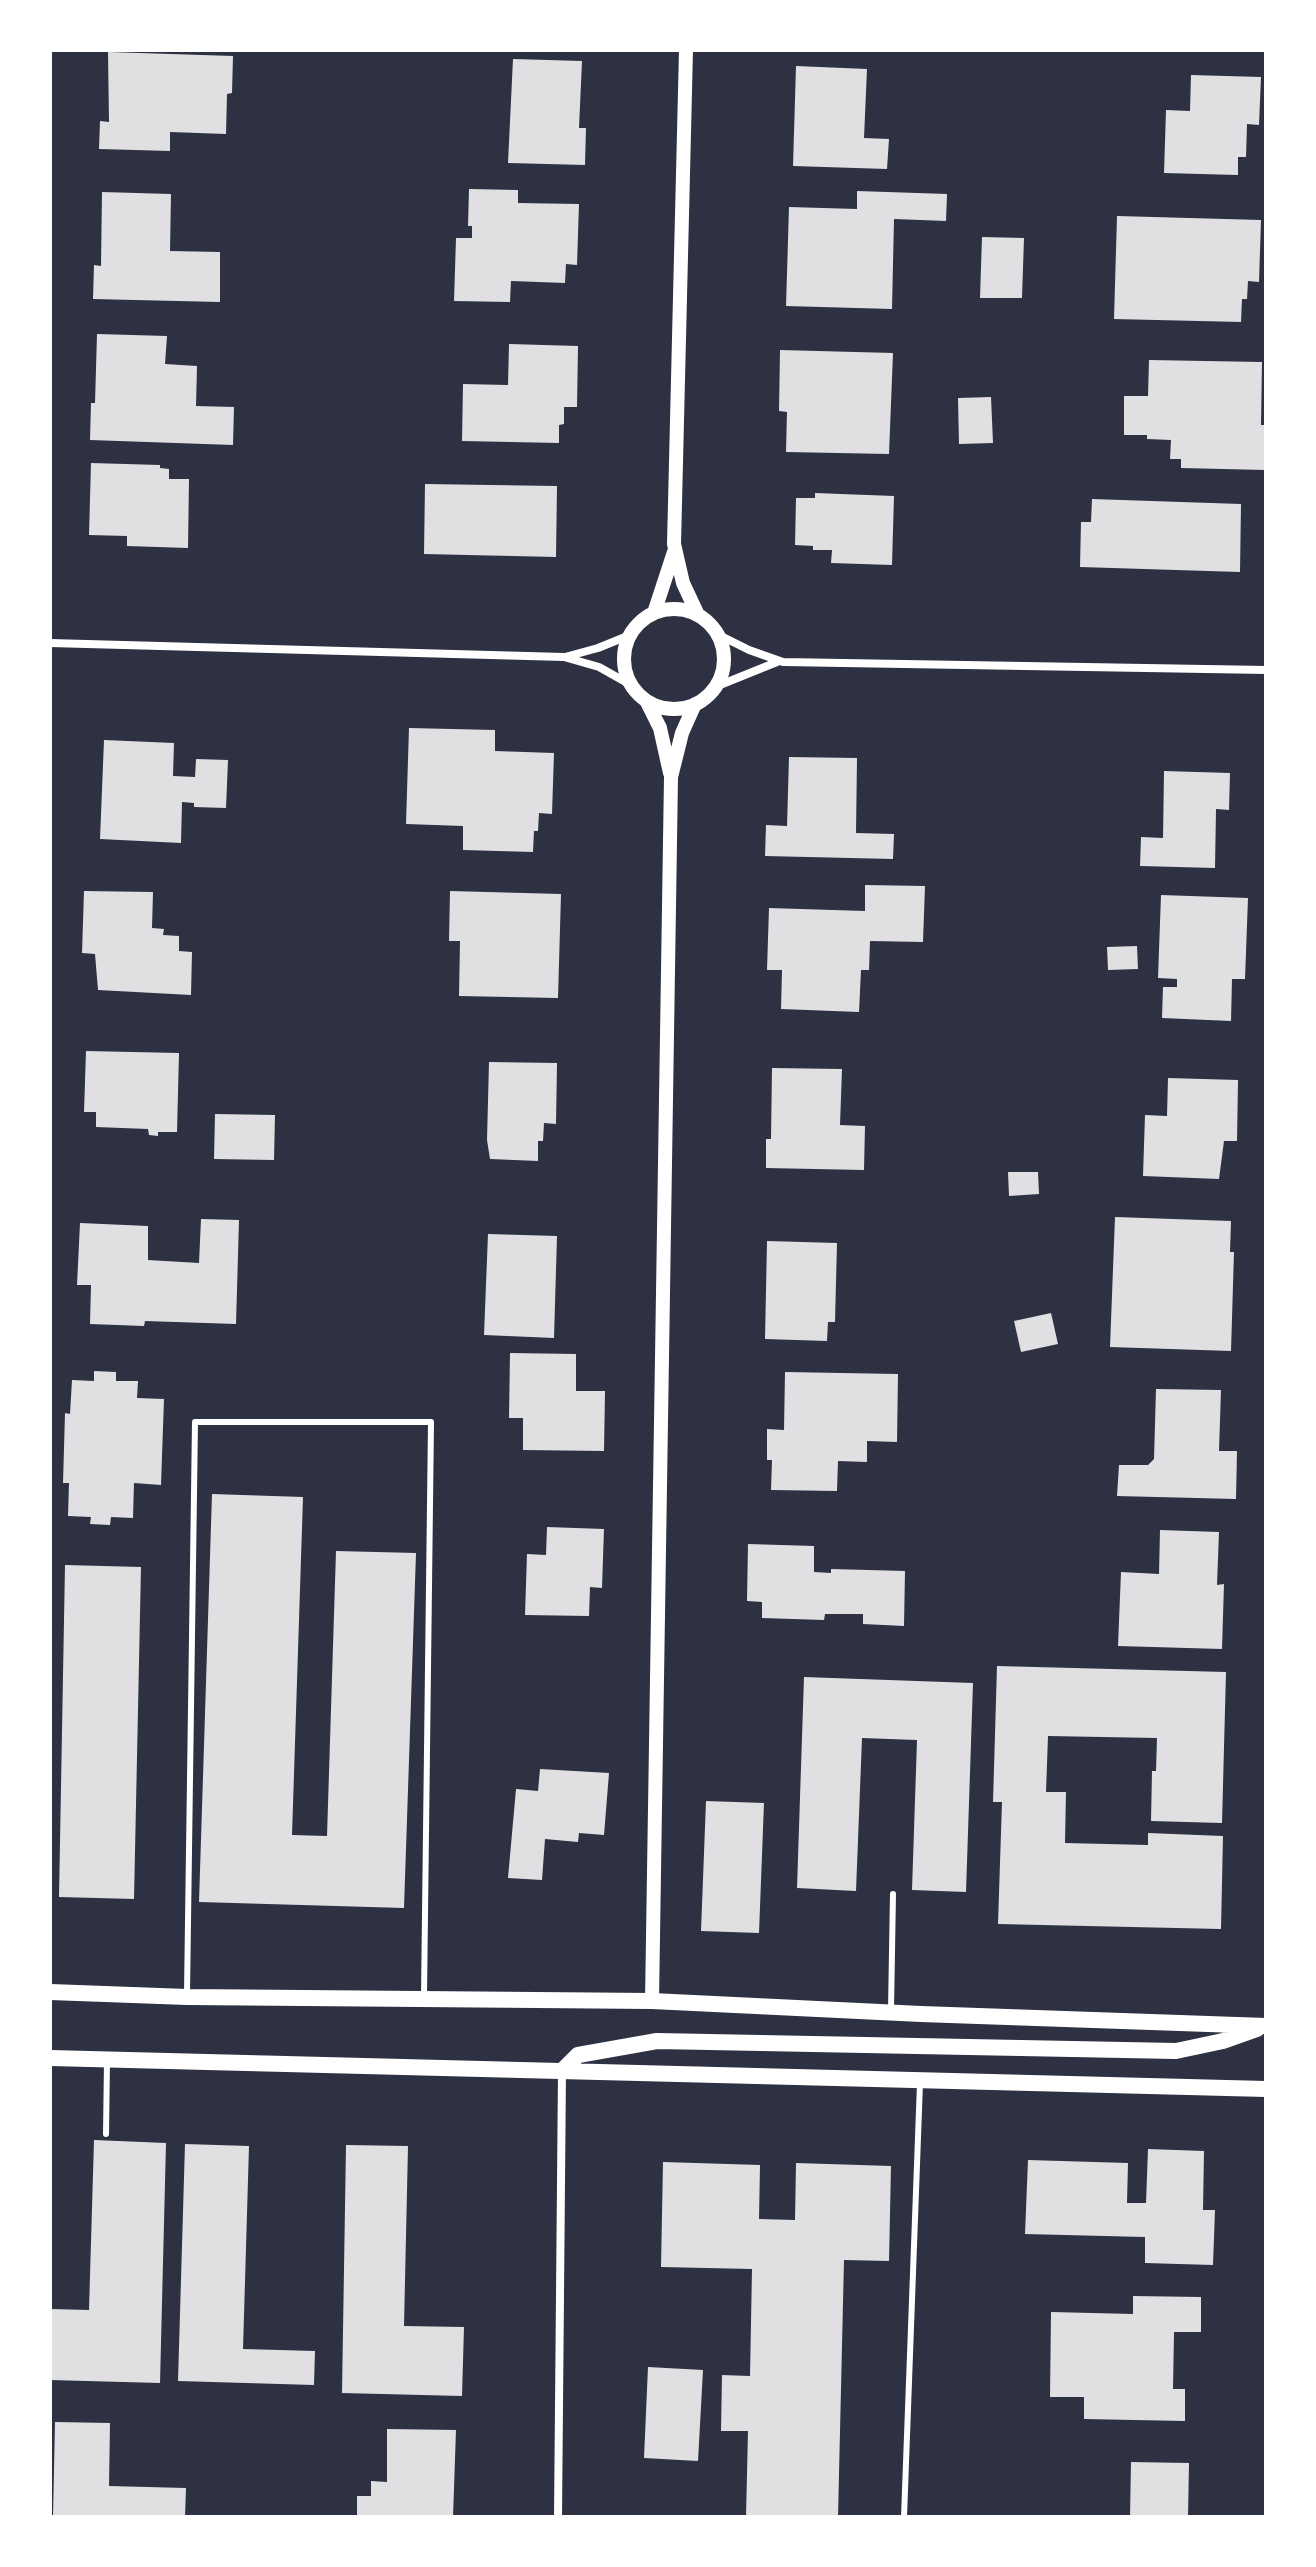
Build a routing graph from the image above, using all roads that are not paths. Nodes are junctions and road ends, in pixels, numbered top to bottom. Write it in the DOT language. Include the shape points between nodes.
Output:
graph roads {
  1 [pos="686,50"];
  2 [pos="674,552"];
  3 [pos="654,613"];
  4 [pos="698,615"];
  5 [pos="717,634"];
  6 [pos="630,635"];
  7 [pos="50,643"];
  8 [pos="564,657"];
  9 [pos="778,661"];
  10 [pos="1266,670"];
  11 [pos="631,685"];
  12 [pos="715,687"];
  13 [pos="647,702"];
  14 [pos="695,704"];
  15 [pos="671,777"];
  16 [pos="893,1894"];
  17 [pos="50,1992"];
  18 [pos="187,1997"];
  19 [pos="424,1999"];
  20 [pos="652,2001"];
  21 [pos="891,2013"];
  22 [pos="1266,2026"];
  23 [pos="50,2058"];
  24 [pos="107,2059"];
  25 [pos="562,2071"];
  26 [pos="920,2080"];
  27 [pos="1266,2089"];
  28 [pos="106,2134"];
  29 [pos="558,2517"];
  30 [pos="904,2517"];
  1 -- 2 [label="street"];
  2 -- 3 [label="street"];
  2 -- 4 [label="street"];
  3 -- 4 [label="street" via="674,609"];
  3 -- 6 [label="street"];
  4 -- 5 [label="street"];
  5 -- 9 [label="street"];
  5 -- 12 [label="street" via="724,660"];
  6 -- 8 [label="street"];
  6 -- 11 [label="street" via="624,658"];
  7 -- 8 [label="street"];
  8 -- 11 [label="street" via="599,667"];
  9 -- 10 [label="street"];
  9 -- 12 [label="street"];
  11 -- 13 [label="street"];
  12 -- 14 [label="street"];
  13 -- 14 [label="street" via="672,710"];
  13 -- 15 [label="street" via="660,728"];
  14 -- 15 [label="street"];
  15 -- 20 [label="street"];
  16 -- 21 [label="lane"];
  17 -- 18 [label="main road"];
  18 -- 19 [label="main road"];
  18 -- 19 [label="lane" via="195,1422 431,1422"];
  19 -- 20 [label="main road"];
  20 -- 21 [label="main road"];
  21 -- 22 [label="main road"];
  22 -- 25 [label="main road" via="1176,2051 657,2041 578,2055"];
  23 -- 24 [label="main road"];
  24 -- 25 [label="main road"];
  24 -- 28 [label="lane"];
  25 -- 26 [label="main road"];
  25 -- 29 [label="street"];
  26 -- 27 [label="main road"];
  26 -- 30 [label="lane"];
}
